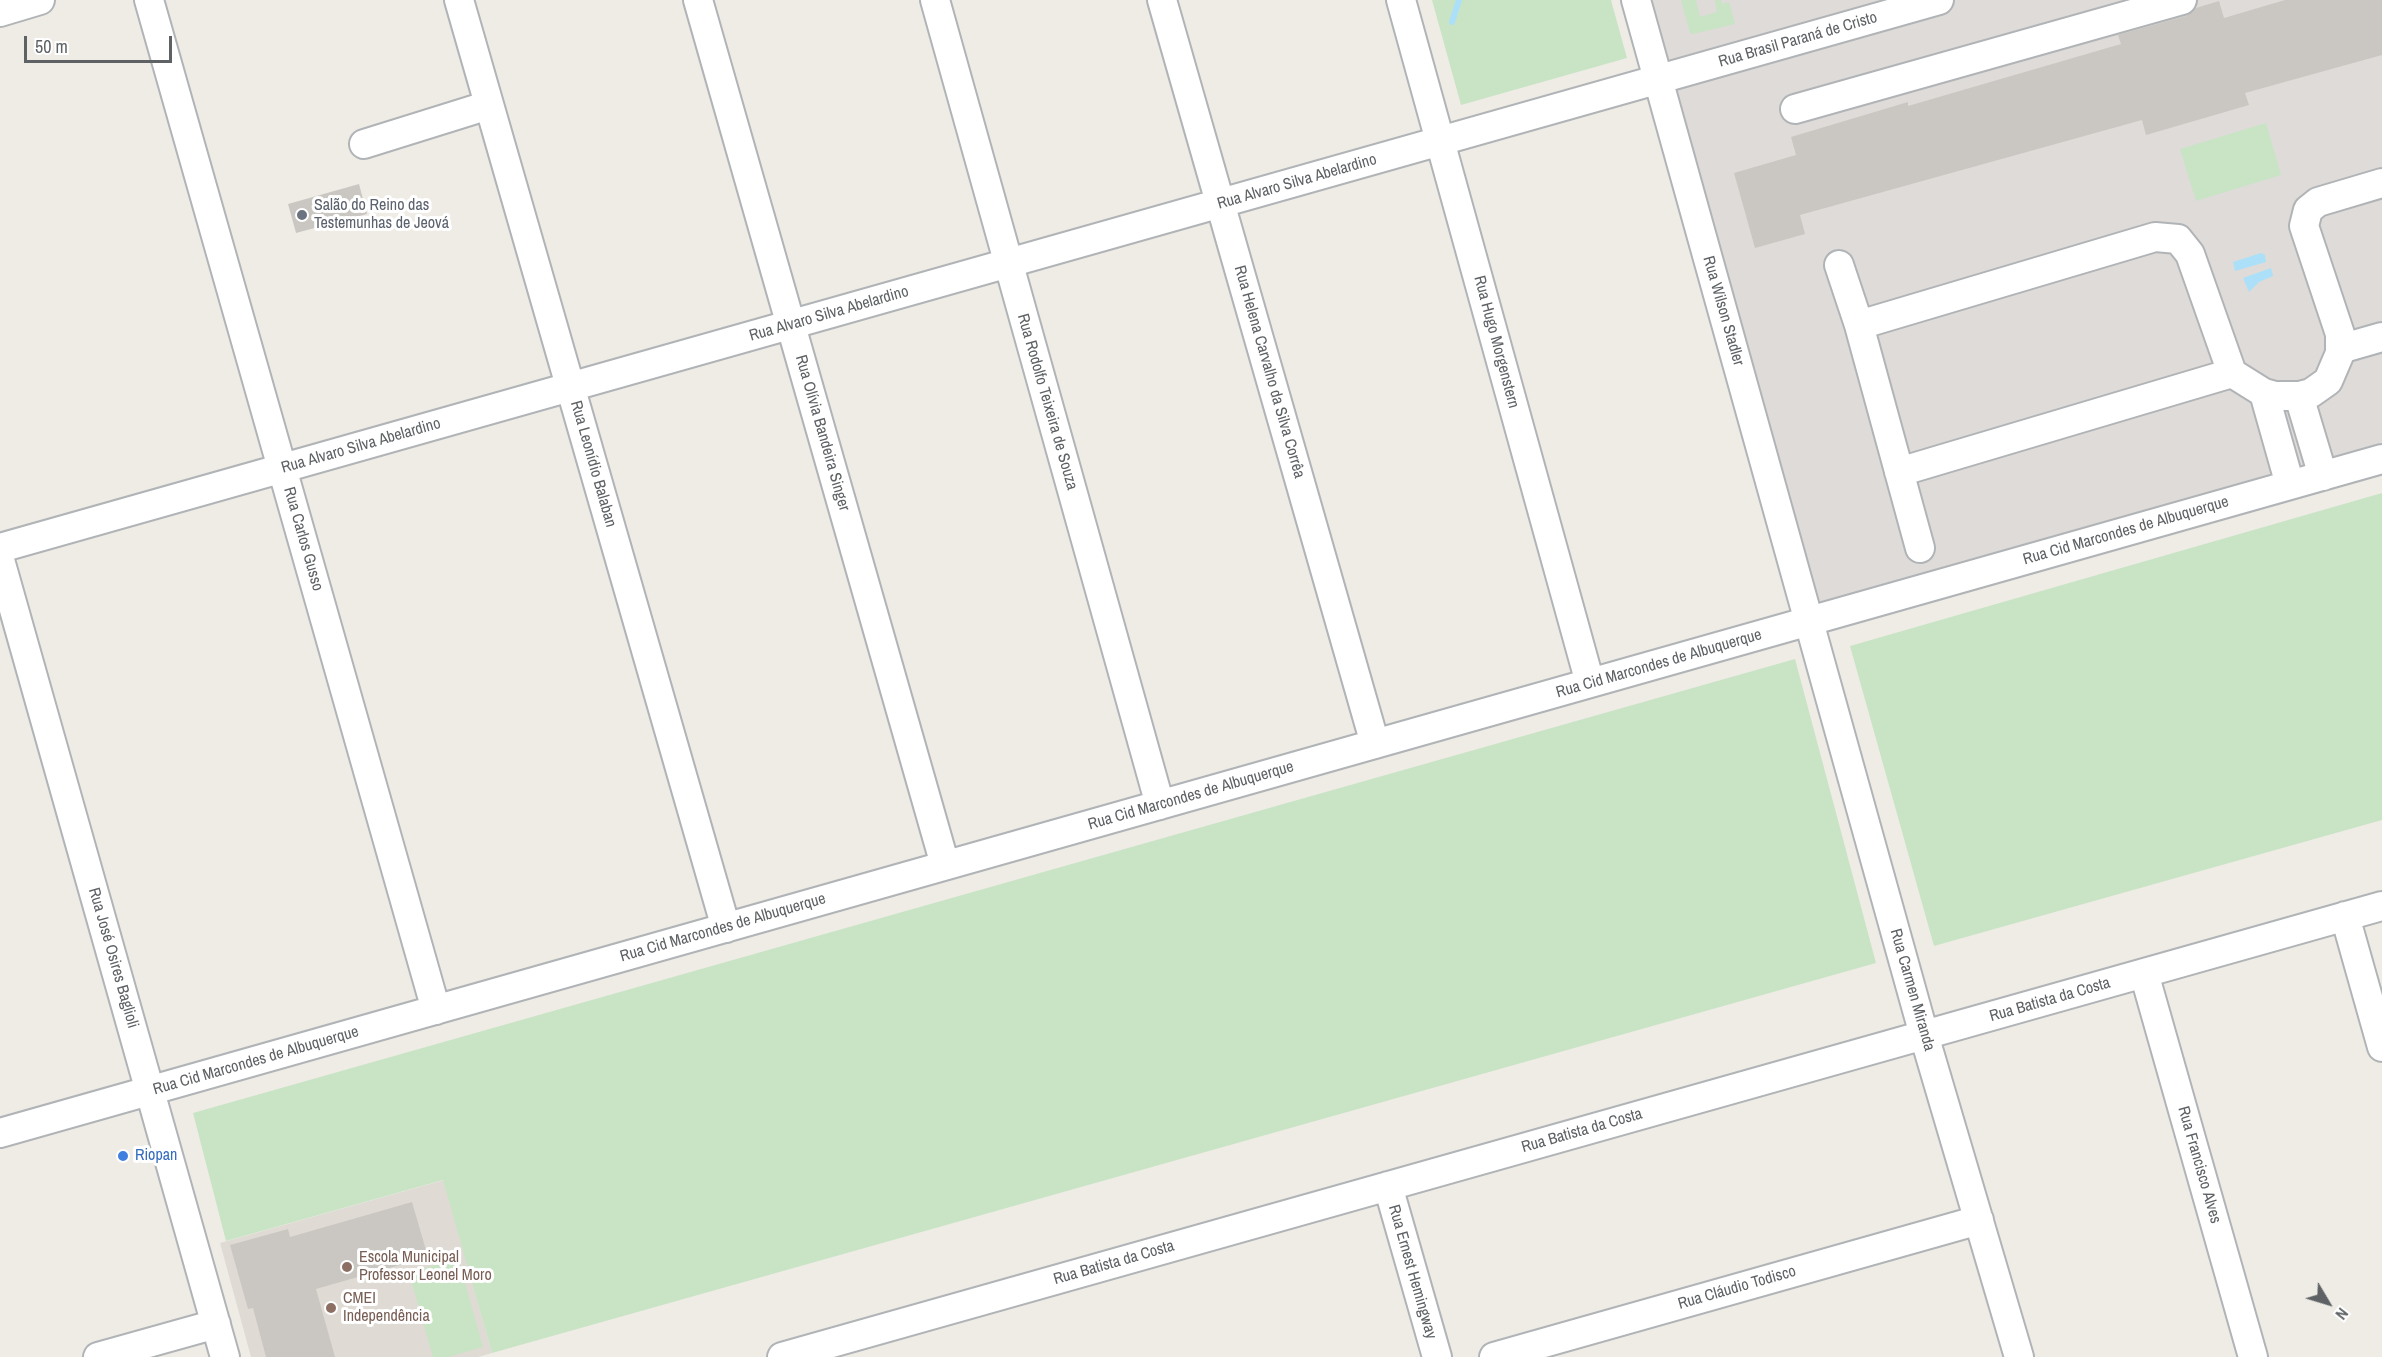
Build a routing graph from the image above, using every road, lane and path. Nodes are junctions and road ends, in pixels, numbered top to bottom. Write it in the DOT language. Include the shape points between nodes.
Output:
graph roads {
  1 [pos="40,0"];
  2 [pos="149,0"];
  3 [pos="459,0"];
  4 [pos="698,0"];
  5 [pos="935,0"];
  6 [pos="1162,0"];
  7 [pos="1401,0"];
  8 [pos="1636,0"];
  9 [pos="1939,0"];
  10 [pos="2166,2"];
  11 [pos="2121,9"];
  12 [pos="0,12"];
  13 [pos="1658,79"];
  14 [pos="489,105"];
  15 [pos="1796,109"];
  16 [pos="1440,141"];
  17 [pos="364,144"];
  18 [pos="2382,183"];
  19 [pos="1220,203"];
  20 [pos="1008,263"];
  21 [pos="1839,265"];
  22 [pos="791,324"];
  23 [pos="1859,325"];
  24 [pos="2382,337"];
  25 [pos="2340,349"];
  26 [pos="2232,373"];
  27 [pos="570,387"];
  28 [pos="2264,393"];
  29 [pos="2299,396"];
  30 [pos="2382,459"];
  31 [pos="282,468"];
  32 [pos="1899,472"];
  33 [pos="2323,476"];
  34 [pos="2290,485"];
  35 [pos="0,548"];
  36 [pos="1920,548"];
  37 [pos="0,560"];
  38 [pos="5,596"];
  39 [pos="1809,621"];
  40 [pos="1590,683"];
  41 [pos="1375,744"];
  42 [pos="1160,805"];
  43 [pos="945,866"];
  44 [pos="2382,906"];
  45 [pos="2345,916"];
  46 [pos="726,928"];
  47 [pos="2144,973"];
  48 [pos="436,1010"];
  49 [pos="1924,1035"];
  50 [pos="2382,1047"];
  51 [pos="150,1091"];
  52 [pos="0,1133"];
  53 [pos="1388,1186"];
  54 [pos="1979,1220"];
  55 [pos="216,1324"];
  56 [pos="848,1348"];
  57 [pos="98,1357"];
  58 [pos="225,1357"];
  59 [pos="782,1357"];
  60 [pos="1437,1357"];
  61 [pos="1494,1357"];
  62 [pos="2019,1357"];
  63 [pos="2253,1357"];
  1 -- 12 [label="street"];
  2 -- 31 [label="street, Rua Carlos Gusso"];
  3 -- 14 [label="street, Rua Leonídio Balaban"];
  4 -- 22 [label="street, Rua Olívia Bandeira Singer"];
  5 -- 20 [label="street, Rua Rodolfo Teixeira de Souza"];
  6 -- 19 [label="street, Rua Helena Carvalho da Silva Corrêa"];
  7 -- 16 [label="street, Rua Hugo Morgenstern"];
  8 -- 13 [label="street, Rua Wilson Stadler"];
  9 -- 13 [label="street, Rua Brasil Paraná de Cristo"];
  10 -- 11 [label="street"];
  11 -- 15 [label="street"];
  13 -- 16 [label="street, Rua Alvaro Silva Abelardino"];
  13 -- 39 [label="street, Rua Wilson Stadler"];
  14 -- 17 [label="street"];
  14 -- 27 [label="street, Rua Leonídio Balaban"];
  16 -- 19 [label="street, Rua Alvaro Silva Abelardino"];
  16 -- 40 [label="street, Rua Hugo Morgenstern"];
  18 -- 25 [label="street" via="2318,202 2308,210 2304,226 2340,334"];
  19 -- 20 [label="street, Rua Alvaro Silva Abelardino"];
  19 -- 41 [label="street, Rua Helena Carvalho da Silva Corrêa"];
  20 -- 22 [label="street, Rua Alvaro Silva Abelardino"];
  20 -- 42 [label="street, Rua Rodolfo Teixeira de Souza"];
  21 -- 23 [label="street"];
  22 -- 27 [label="street, Rua Alvaro Silva Abelardino"];
  22 -- 43 [label="street, Rua Olívia Bandeira Singer"];
  23 -- 26 [label="street" via="2155,237 2178,239 2190,254"];
  23 -- 32 [label="street"];
  24 -- 25 [label="street"];
  25 -- 29 [label="street" via="2328,381"];
  26 -- 28 [label="street"];
  26 -- 32 [label="street"];
  27 -- 31 [label="street, Rua Alvaro Silva Abelardino"];
  27 -- 46 [label="street, Rua Leonídio Balaban"];
  28 -- 29 [label="street"];
  28 -- 34 [label="street"];
  29 -- 33 [label="street"];
  30 -- 33 [label="street, Rua Cid Marcondes de Albuquerque"];
  31 -- 35 [label="street, Rua Alvaro Silva Abelardino"];
  31 -- 48 [label="street, Rua Carlos Gusso"];
  32 -- 36 [label="street"];
  33 -- 34 [label="street, Rua Cid Marcondes de Albuquerque"];
  34 -- 39 [label="street, Rua Cid Marcondes de Albuquerque"];
  37 -- 38 [label="street, Rua José Osires Baglioli"];
  38 -- 51 [label="street, Rua José Osires Baglioli"];
  39 -- 40 [label="street, Rua Cid Marcondes de Albuquerque"];
  39 -- 49 [label="street, Rua Carmen Miranda"];
  40 -- 41 [label="street, Rua Cid Marcondes de Albuquerque"];
  41 -- 42 [label="street, Rua Cid Marcondes de Albuquerque"];
  42 -- 43 [label="street, Rua Cid Marcondes de Albuquerque"];
  43 -- 46 [label="street, Rua Cid Marcondes de Albuquerque"];
  44 -- 45 [label="street, Rua Batista da Costa"];
  45 -- 47 [label="street, Rua Batista da Costa"];
  45 -- 50 [label="street"];
  46 -- 48 [label="street, Rua Cid Marcondes de Albuquerque"];
  47 -- 49 [label="street, Rua Batista da Costa"];
  47 -- 63 [label="street, Rua Francisco Alves"];
  48 -- 51 [label="street, Rua Cid Marcondes de Albuquerque"];
  49 -- 53 [label="street, Rua Batista da Costa"];
  49 -- 54 [label="street, Rua Carmen Miranda"];
  51 -- 52 [label="street, Rua Cid Marcondes de Albuquerque"];
  51 -- 55 [label="street, Rua José Osires Baglioli"];
  53 -- 56 [label="street, Rua Batista da Costa"];
  53 -- 60 [label="street, Rua Ernest Hemingway"];
  54 -- 61 [label="street, Rua Cláudio Todisco"];
  54 -- 62 [label="street, Rua Carmen Miranda"];
  55 -- 57 [label="street"];
  55 -- 58 [label="street, Rua José Osires Baglioli"];
  56 -- 59 [label="street, Rua Batista da Costa"];
}
